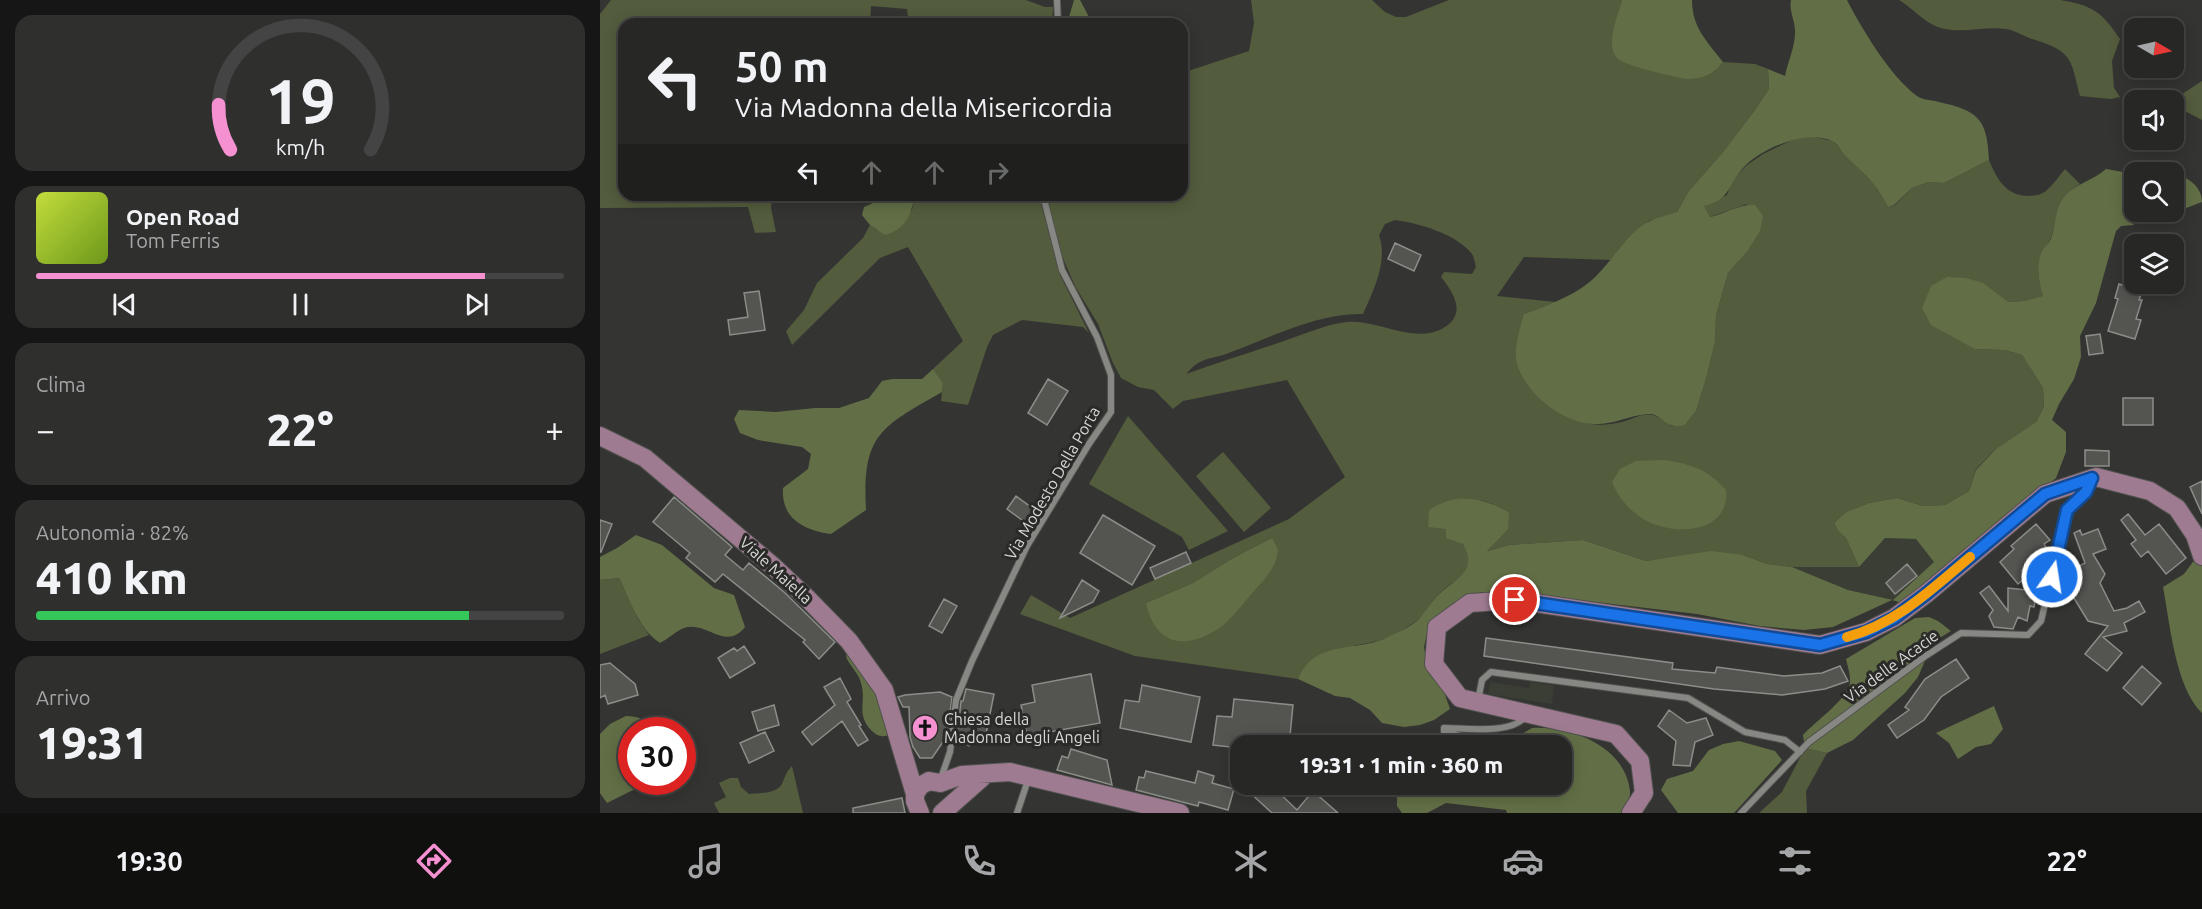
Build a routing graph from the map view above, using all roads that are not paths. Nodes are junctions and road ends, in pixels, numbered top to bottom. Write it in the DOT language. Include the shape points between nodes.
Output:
graph roads {
  1 [pos="1057,0"];
  2 [pos="1058,18"];
  3 [pos="1045,201"];
  4 [pos="600,436"];
  5 [pos="2092,478"];
  6 [pos="2202,556"];
  7 [pos="1478,702"];
  8 [pos="1528,714"];
  9 [pos="1456,735"];
  10 [pos="901,749"];
  11 [pos="1800,752"];
  12 [pos="985,775"];
  13 [pos="1029,776"];
  14 [pos="937,782"];
  15 [pos="919,808"];
  16 [pos="946,810"];
  17 [pos="1017,813"];
  18 [pos="1180,813"];
  19 [pos="1631,813"];
  20 [pos="1741,813"];
  1 -- 2 [label="street"];
  3 -- 14 [label="street, Via Modesto Della Porta" via="1062,270 1097,337 1111,375 1111,412 1027,546 972,661 956,700 950,752"];
  4 -- 10 [label="main road, Viale Maiella" via="645,458 807,598 849,642 884,690"];
  5 -- 6 [label="main road" via="2150,491 2177,508 2195,535"];
  5 -- 7 [label="main road" via="2045,494 1894,618 1866,632 1820,645 1515,600 1470,603 1437,627 1434,663 1460,698"];
  5 -- 11 [label="street, Via delle Acacie" via="2086,492 2067,510 2042,621 2028,635 1961,633"];
  7 -- 8 [label="main road"];
  7 -- 11 [label="street" via="1482,680 1491,672 1688,698 1746,732 1785,740"];
  8 -- 9 [label="street" via="1501,729 1444,728 1444,732"];
  8 -- 19 [label="main road" via="1616,734 1640,761 1644,793"];
  10 -- 14 [label="main road"];
  10 -- 15 [label="main road, Viale Maiella"];
  11 -- 20 [label="street, Via delle Acacie"];
  12 -- 13 [label="main road" via="1010,772"];
  12 -- 14 [label="main road" via="962,775"];
  12 -- 16 [label="main road"];
  13 -- 17 [label="street"];
  13 -- 18 [label="main road"];
  14 -- 15 [label="main road" via="920,786"];
  14 -- 16 [label="main road" via="948,791"];
}
